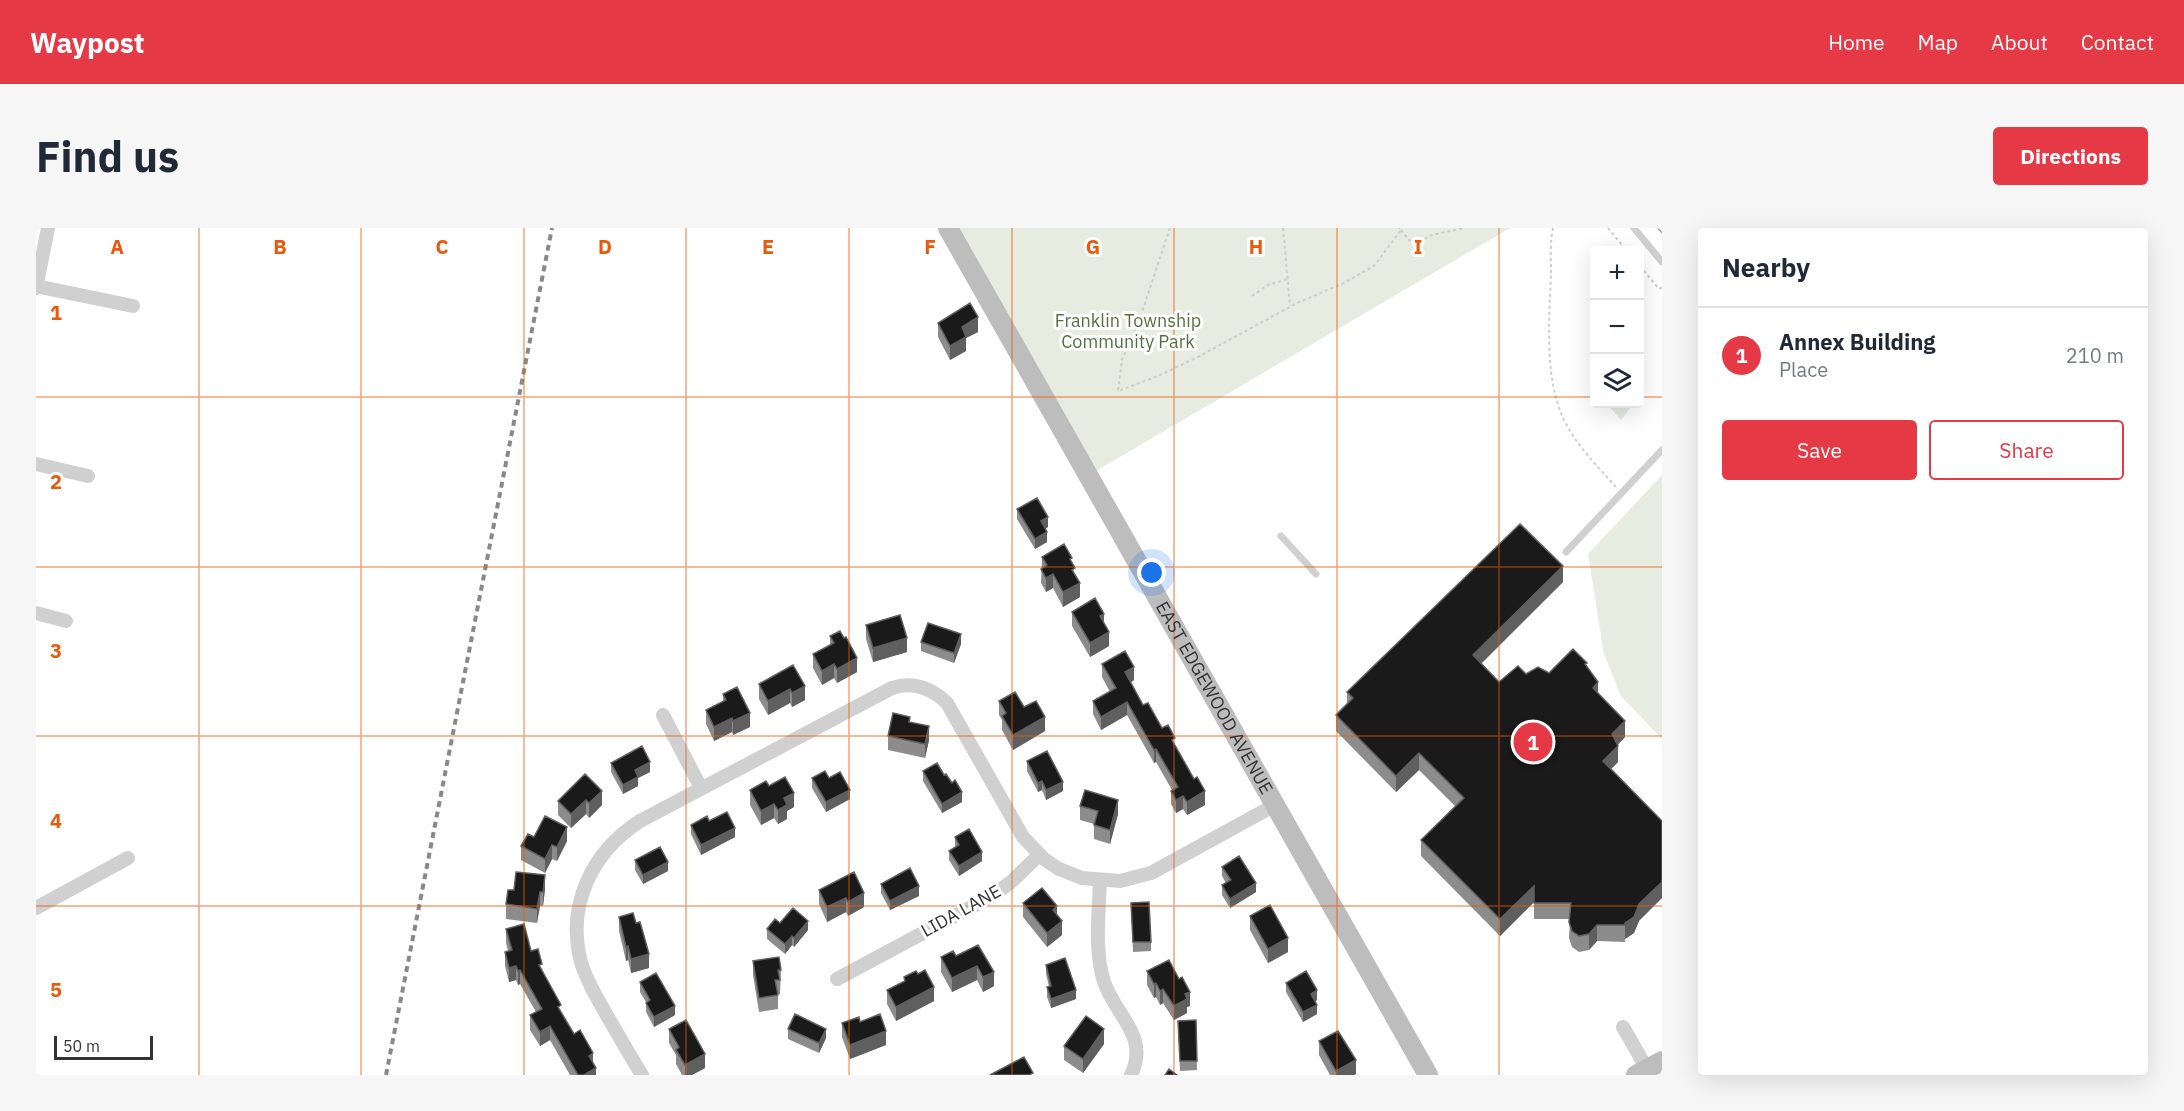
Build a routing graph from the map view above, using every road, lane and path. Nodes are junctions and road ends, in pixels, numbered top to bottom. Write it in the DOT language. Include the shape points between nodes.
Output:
graph roads {
  1 [pos="48,228"];
  2 [pos="948,228"];
  3 [pos="1170,228"];
  4 [pos="1283,228"];
  5 [pos="1464,228"];
  6 [pos="1553,228"];
  7 [pos="1608,228"];
  8 [pos="1634,228"];
  9 [pos="1400,229"];
  10 [pos="1623,246"];
  11 [pos="1662,262"];
  12 [pos="1644,271"];
  13 [pos="1288,279"];
  14 [pos="36,287"];
  15 [pos="1662,287"];
  16 [pos="1252,297"];
  17 [pos="133,306"];
  18 [pos="1291,307"];
  19 [pos="1662,450"];
  20 [pos="36,464"];
  21 [pos="88,476"];
  22 [pos="1621,494"];
  23 [pos="1281,536"];
  24 [pos="1566,552"];
  25 [pos="1316,574"];
  26 [pos="36,613"];
  27 [pos="66,621"];
  28 [pos="663,715"];
  29 [pos="701,788"];
  30 [pos="1275,805"];
  31 [pos="1039,855"];
  32 [pos="128,858"];
  33 [pos="1100,880"];
  34 [pos="36,908"];
  35 [pos="837,979"];
  36 [pos="1623,1027"];
  37 [pos="1648,1068"];
  38 [pos="1428,1074"];
  39 [pos="642,1075"];
  40 [pos="1131,1075"];
  1 -- 14 [label="street"];
  2 -- 30 [label="main road, EAST EDGEWOOD AVENUE"];
  3 -- 18 [label="path" via="1122,360 1118,391 1198,357"];
  4 -- 13 [label="path"];
  5 -- 9 [label="path" via="1432,235 1417,243"];
  6 -- 22 [label="path" via="1550,302 1555,398 1580,446"];
  7 -- 10 [label="path"];
  8 -- 11 [label="lane"];
  9 -- 18 [label="path" via="1375,265"];
  12 -- 15 [label="path" via="1659,289"];
  13 -- 16 [label="path" via="1268,285"];
  13 -- 18 [label="path"];
  14 -- 17 [label="street"];
  19 -- 22 [label="lane"];
  20 -- 21 [label="street"];
  22 -- 24 [label="lane"];
  23 -- 25 [label="lane"];
  26 -- 27 [label="street"];
  28 -- 29 [label="street"];
  29 -- 31 [label="street" via="886,691 916,685 947,704 1023,837"];
  29 -- 39 [label="street" via="635,825 612,843 593,868 579,908 577,938 585,973"];
  30 -- 33 [label="street" via="1151,873 1126,880"];
  30 -- 38 [label="main road, EAST EDGEWOOD AVENUE"];
  31 -- 33 [label="street" via="1065,872"];
  31 -- 35 [label="street, LIDA LANE" via="992,896"];
  32 -- 34 [label="street"];
  33 -- 40 [label="street" via="1098,950 1105,983 1135,1041 1137,1053"];
  36 -- 37 [label="street"];
}
